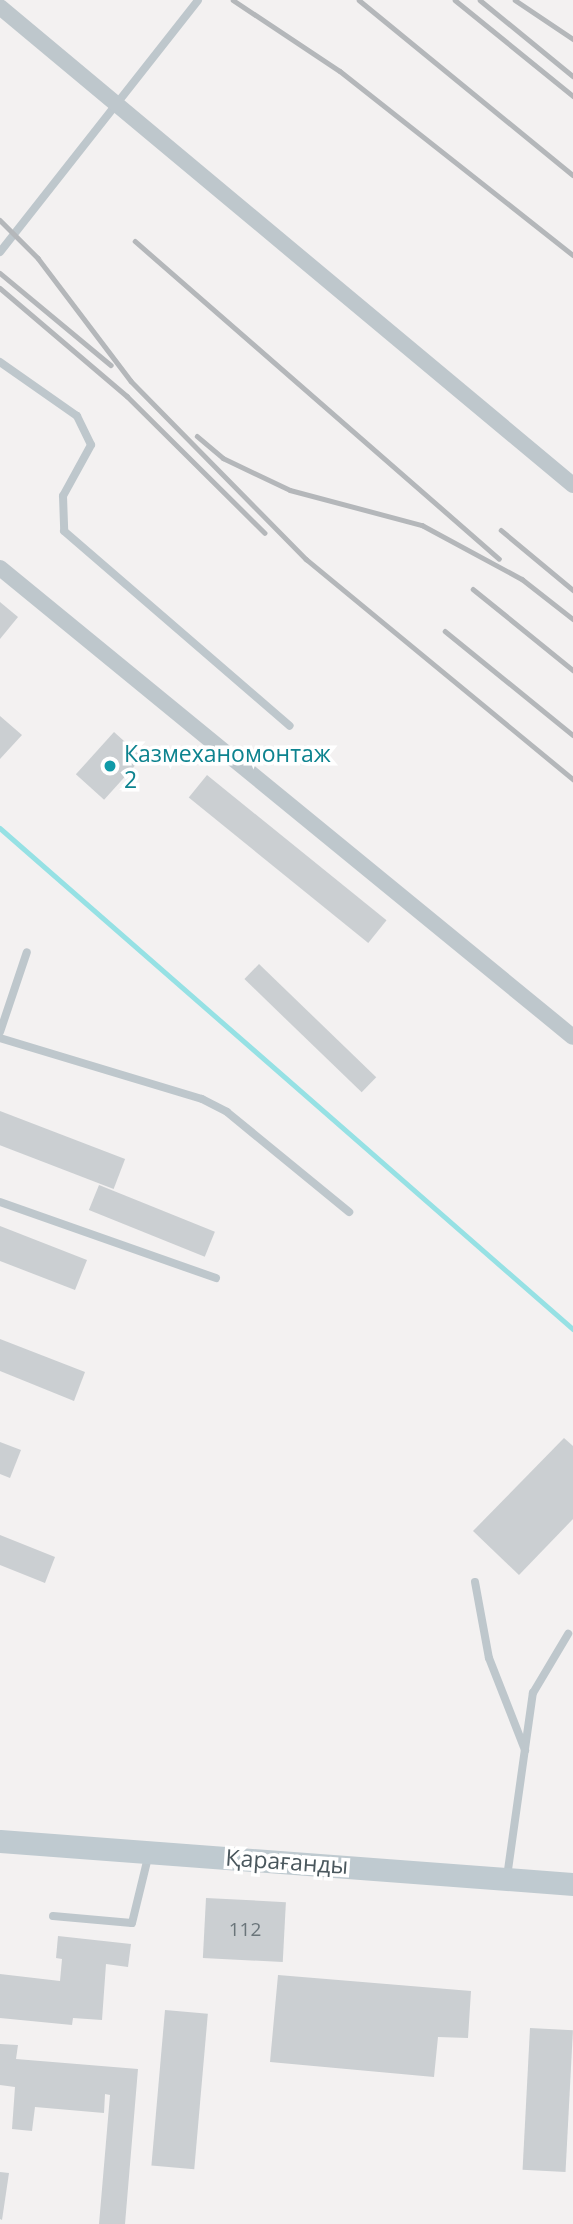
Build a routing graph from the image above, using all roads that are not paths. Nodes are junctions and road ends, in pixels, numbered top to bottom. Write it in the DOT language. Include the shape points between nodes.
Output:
graph roads {
  1 [pos="198,0"];
  2 [pos="0,7"];
  3 [pos="116,103"];
  4 [pos="0,251"];
  5 [pos="0,362"];
  6 [pos="573,485"];
  7 [pos="0,568"];
  8 [pos="290,726"];
  9 [pos="27,952"];
  10 [pos="0,1032"];
  11 [pos="573,1037"];
  12 [pos="0,1038"];
  13 [pos="0,1202"];
  14 [pos="349,1213"];
  15 [pos="216,1278"];
  16 [pos="475,1582"];
  17 [pos="568,1634"];
  18 [pos="526,1752"];
  19 [pos="0,1841"];
  20 [pos="150,1850"];
  21 [pos="508,1877"];
  22 [pos="573,1884"];
  23 [pos="53,1916"];
  1 -- 3 [label="lane"];
  2 -- 3 [label="street"];
  3 -- 4 [label="lane"];
  3 -- 6 [label="street"];
  5 -- 8 [label="lane" via="76,416 91,445 63,496 64,531"];
  7 -- 11 [label="street"];
  9 -- 10 [label="lane"];
  12 -- 14 [label="lane" via="202,1099 227,1112"];
  13 -- 15 [label="lane"];
  16 -- 18 [label="lane" via="489,1658"];
  17 -- 18 [label="lane" via="533,1693"];
  18 -- 21 [label="lane"];
  19 -- 20 [label="main road, Қарағанды"];
  20 -- 21 [label="main road, Қарағанды"];
  20 -- 23 [label="lane" via="132,1923"];
  21 -- 22 [label="main road, Қарағанды"];
}
